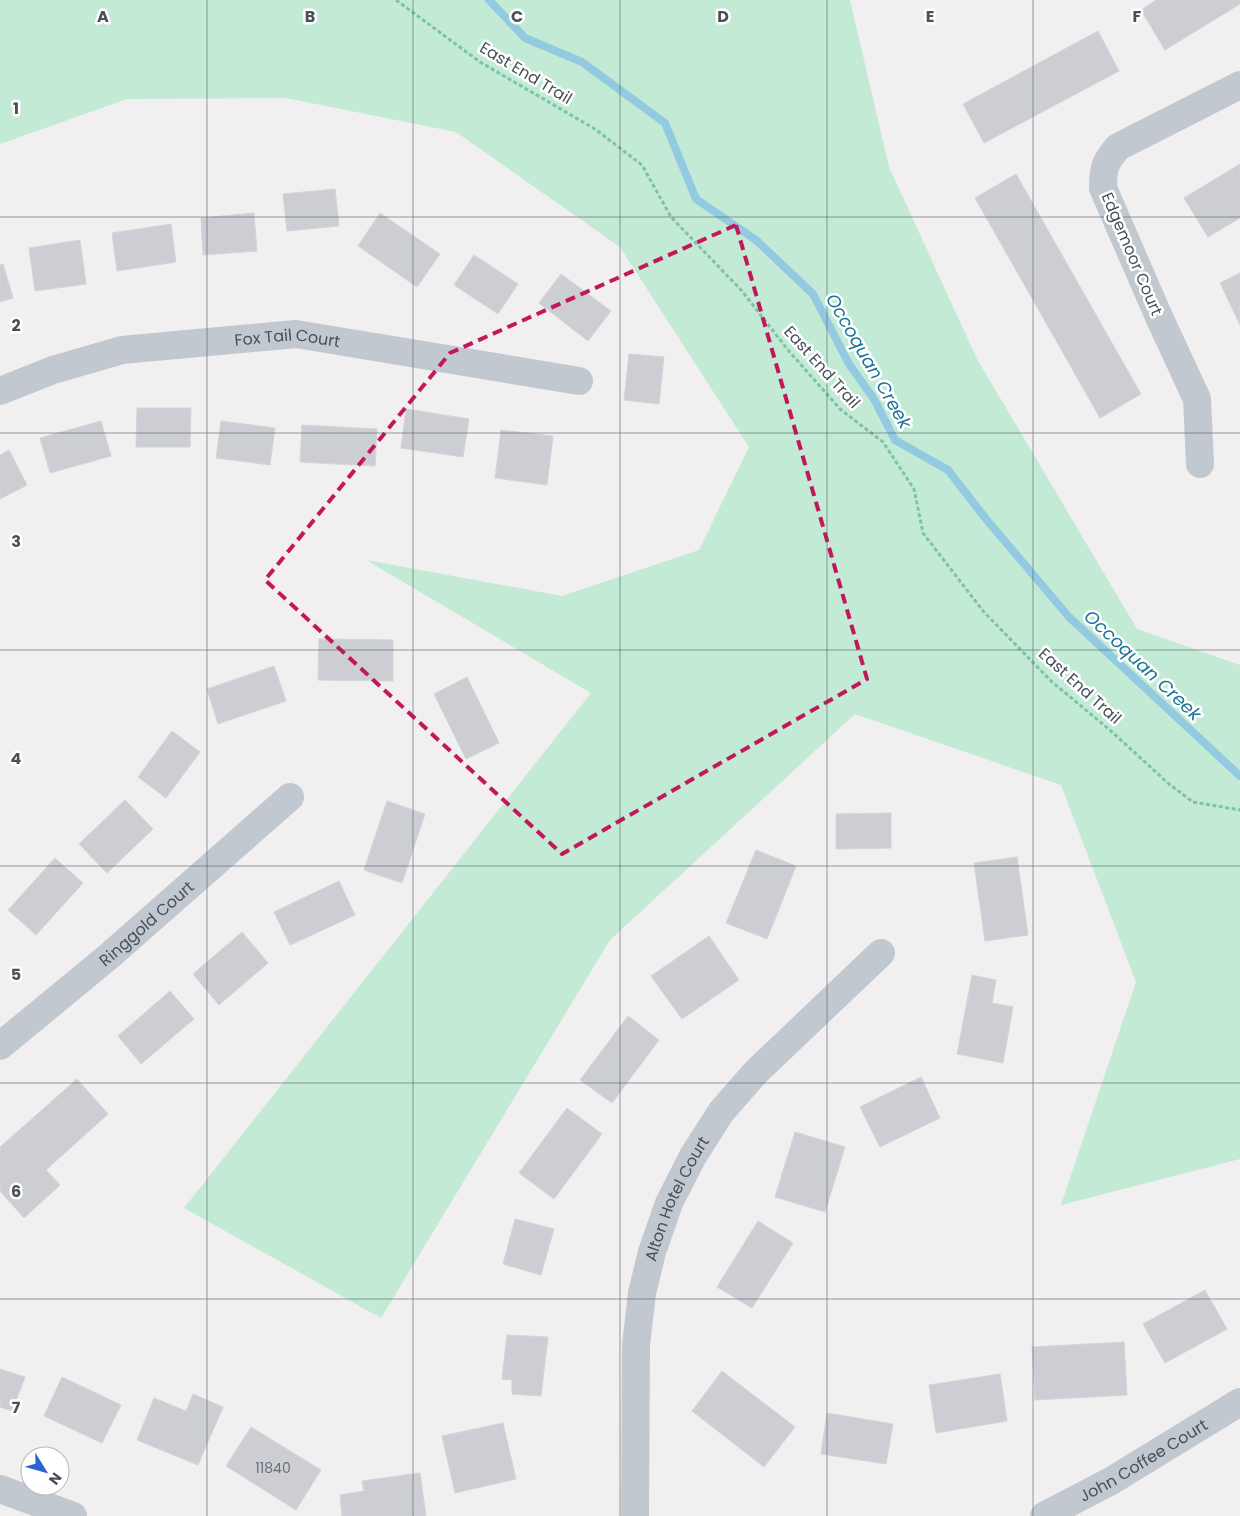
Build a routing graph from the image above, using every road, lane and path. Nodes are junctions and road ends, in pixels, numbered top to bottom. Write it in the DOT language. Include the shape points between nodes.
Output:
graph roads {
  1 [pos="396,0"];
  2 [pos="1240,85"];
  3 [pos="579,381"];
  4 [pos="0,391"];
  5 [pos="1200,464"];
  6 [pos="290,796"];
  7 [pos="1240,810"];
  8 [pos="881,953"];
  9 [pos="0,1046"];
  10 [pos="1240,1402"];
  11 [pos="0,1489"];
  12 [pos="73,1516"];
  13 [pos="635,1516"];
  14 [pos="1044,1516"];
  1 -- 7 [label="path, East End Trail" via="480,62 595,129 642,165 671,217 742,291 840,410 883,442 914,489 923,533 983,611 1051,681 1169,784 1193,802"];
  2 -- 5 [label="street, Edgemoor Court" via="1118,147 1107,159 1103,172 1103,188 1197,399"];
  3 -- 4 [label="street, Fox Tail Court" via="296,334 122,350 53,370"];
  6 -- 9 [label="street, Ringgold Court" via="108,957"];
  8 -- 13 [label="street, Alton Hotel Court" via="756,1072 727,1106 692,1156 669,1203 642,1293 636,1345"];
  10 -- 14 [label="street, John Coffee Court" via="1111,1482"];
  11 -- 12 [label="street"];
}
